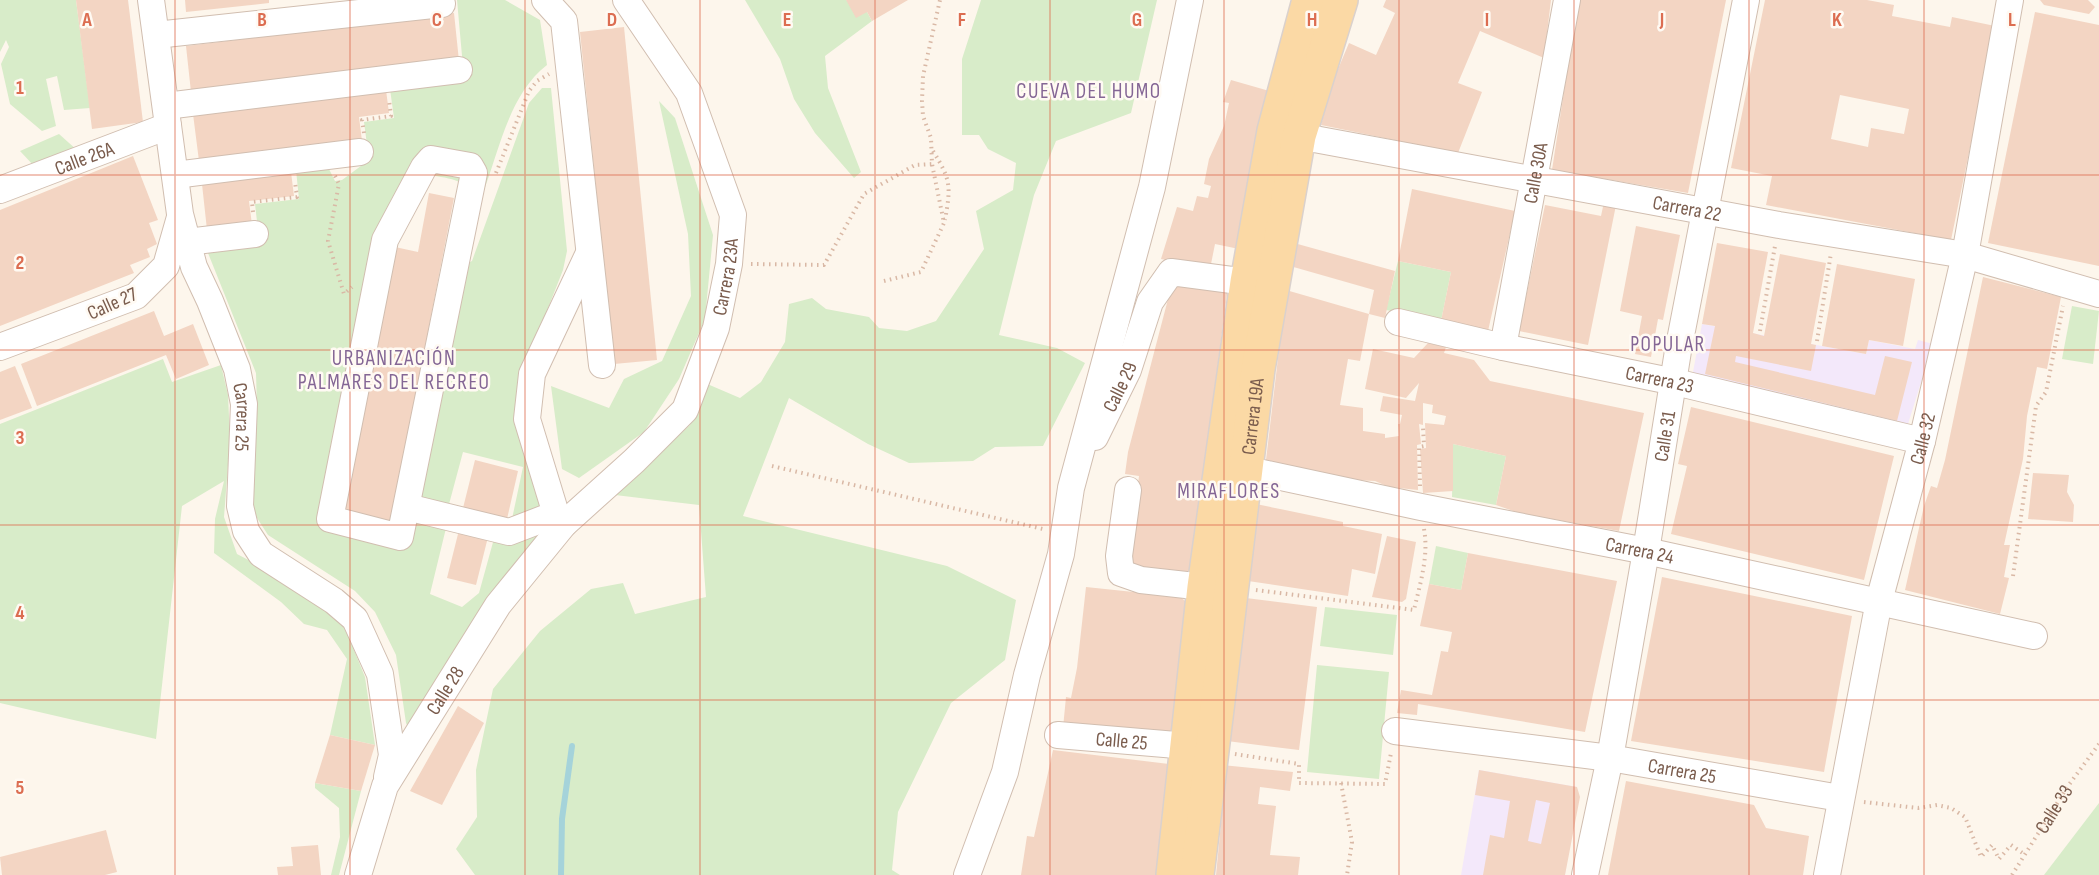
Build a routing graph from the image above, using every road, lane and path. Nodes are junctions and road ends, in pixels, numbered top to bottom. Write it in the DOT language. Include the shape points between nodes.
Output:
graph roads {
  1 [pos="151,0"];
  2 [pos="532,0"];
  3 [pos="545,0"];
  4 [pos="626,0"];
  5 [pos="940,0"];
  6 [pos="1190,0"];
  7 [pos="1567,0"];
  8 [pos="1746,0"];
  9 [pos="2010,0"];
  10 [pos="442,4"];
  11 [pos="1333,4"];
  12 [pos="564,21"];
  13 [pos="156,35"];
  14 [pos="459,70"];
  15 [pos="568,73"];
  16 [pos="386,79"];
  17 [pos="167,116"];
  18 [pos="1286,134"];
  19 [pos="932,148"];
  20 [pos="360,152"];
  21 [pos="292,161"];
  22 [pos="932,164"];
  23 [pos="175,175"];
  24 [pos="494,179"];
  25 [pos="1533,181"];
  26 [pos="2,184"];
  27 [pos="339,184"];
  28 [pos="1706,209"];
  29 [pos="180,214"];
  30 [pos="944,224"];
  31 [pos="1779,225"];
  32 [pos="1834,233"];
  33 [pos="255,234"];
  34 [pos="187,242"];
  35 [pos="589,253"];
  36 [pos="1965,255"];
  37 [pos="729,264"];
  38 [pos="381,265"];
  39 [pos="884,281"];
  40 [pos="1247,282"];
  41 [pos="2068,285"];
  42 [pos="2099,294"];
  43 [pos="1398,322"];
  44 [pos="1760,331"];
  45 [pos="1817,341"];
  46 [pos="0,347"];
  47 [pos="1503,347"];
  48 [pos="602,365"];
  49 [pos="1675,382"];
  50 [pos="1423,427"];
  51 [pos="1922,441"];
  52 [pos="772,465"];
  53 [pos="1244,469"];
  54 [pos="1071,488"];
  55 [pos="1128,490"];
  56 [pos="407,507"];
  57 [pos="1420,507"];
  58 [pos="560,519"];
  59 [pos="1064,534"];
  60 [pos="1647,551"];
  61 [pos="2013,576"];
  62 [pos="1217,588"];
  63 [pos="1879,601"];
  64 [pos="2034,636"];
  65 [pos="1395,731"];
  66 [pos="1058,735"];
  67 [pos="2099,744"];
  68 [pos="1199,747"];
  69 [pos="1610,758"];
  70 [pos="1341,783"];
  71 [pos="385,786"];
  72 [pos="1840,798"];
  73 [pos="2024,854"];
  74 [pos="358,875"];
  75 [pos="967,875"];
  76 [pos="1173,875"];
  77 [pos="1197,875"];
  78 [pos="1347,875"];
  79 [pos="1585,875"];
  80 [pos="1827,875"];
  81 [pos="2012,875"];
  1 -- 13 [label="street, Carrera 25"];
  2 -- 12 [label="street"];
  3 -- 12 [label="street"];
  4 -- 37 [label="street, Carrera 23A" via="689,93 733,215"];
  5 -- 19 [label="path" via="923,76 923,116"];
  6 -- 54 [label="street" via="1152,187"];
  7 -- 25 [label="street, Calle 30A"];
  8 -- 28 [label="street, Calle 31"];
  9 -- 36 [label="street, Calle 32"];
  10 -- 13 [label="street"];
  11 -- 18 [label="main road, Carrera 19A"];
  12 -- 15 [label="street"];
  13 -- 17 [label="street, Carrera 25"];
  14 -- 16 [label="street, Calle 26A"];
  15 -- 24 [label="path" via="549,74 529,91"];
  15 -- 35 [label="street"];
  16 -- 17 [label="street, Calle 26A"];
  16 -- 20 [label="path" via="391,116 362,120 366,151"];
  17 -- 23 [label="street, Carrera 25"];
  17 -- 26 [label="street, Calle 26A"];
  18 -- 25 [label="street, Carrera 22"];
  18 -- 40 [label="main road, Carrera 19A"];
  18 -- 53 [label="main road, Carrera 19A"];
  19 -- 22 [label="path"];
  19 -- 30 [label="path" via="945,171 950,191"];
  20 -- 21 [label="street"];
  21 -- 23 [label="street"];
  21 -- 33 [label="path" via="297,197 252,202"];
  22 -- 30 [label="path"];
  22 -- 37 [label="path" via="915,165 864,194 824,265"];
  23 -- 29 [label="street, Carrera 25"];
  25 -- 28 [label="street, Carrera 22"];
  25 -- 47 [label="street, Calle 30A"];
  27 -- 38 [label="path" via="328,241 344,294"];
  28 -- 31 [label="street, Carrera 22"];
  28 -- 49 [label="street, Calle 31"];
  29 -- 34 [label="street, Carrera 25"];
  29 -- 46 [label="street, Calle 27" via="166,266 136,296"];
  30 -- 39 [label="path" via="921,272"];
  31 -- 32 [label="street, Carrera 22"];
  31 -- 44 [label="path"];
  32 -- 36 [label="street, Carrera 22"];
  32 -- 45 [label="path"];
  33 -- 34 [label="street"];
  34 -- 71 [label="street, Carrera 25" via="237,369 244,404 240,506 246,531 261,554 356,619 380,674 392,755"];
  35 -- 48 [label="street"];
  35 -- 58 [label="street" via="532,374 527,419"];
  36 -- 41 [label="street, Carrera 22"];
  36 -- 51 [label="street, Calle 32"];
  37 -- 58 [label="street, Carrera 23A" via="716,328 685,410 634,461"];
  38 -- 56 [label="street" via="330,519 400,537"];
  38 -- 56 [label="street" via="386,240 431,159 470,166 474,173"];
  40 -- 54 [label="street, Calle 29" via="1171,272 1161,282 1150,302 1128,370"];
  40 -- 62 [label="main road, Carrera 19A"];
  41 -- 42 [label="street, Carrera 22"];
  41 -- 61 [label="path" via="2046,392 2036,406"];
  43 -- 47 [label="street, Carrera 23"];
  47 -- 49 [label="street, Carrera 23"];
  49 -- 51 [label="street, Carrera 23"];
  49 -- 60 [label="street, Calle 31"];
  50 -- 57 [label="path" via="1424,446 1419,447"];
  51 -- 63 [label="street, Calle 32"];
  52 -- 59 [label="path"];
  53 -- 57 [label="street, Carrera 24"];
  53 -- 62 [label="main road, Carrera 19A"];
  54 -- 59 [label="street"];
  55 -- 62 [label="street" via="1119,556 1121,573 1141,580"];
  56 -- 58 [label="street" via="509,532"];
  57 -- 60 [label="street, Carrera 24"];
  57 -- 62 [label="path" via="1426,540 1414,610"];
  58 -- 71 [label="street, Calle 28" via="498,606"];
  59 -- 75 [label="street" via="1005,772"];
  60 -- 63 [label="street, Carrera 24"];
  60 -- 69 [label="street, Calle 31"];
  62 -- 68 [label="main road, Carrera 19A"];
  63 -- 64 [label="street, Carrera 24"];
  63 -- 72 [label="street, Calle 32"];
  65 -- 69 [label="street, Carrera 25"];
  65 -- 70 [label="path" via="1385,784"];
  66 -- 68 [label="street, Calle 25"];
  67 -- 73 [label="path, Calle 33"];
  68 -- 70 [label="path" via="1299,764 1299,783"];
  68 -- 76 [label="main road, Carrera 19A"];
  68 -- 77 [label="main road, Carrera 19A"];
  69 -- 72 [label="street, Carrera 25"];
  69 -- 79 [label="street, Calle 31"];
  70 -- 78 [label="path" via="1352,842"];
  71 -- 74 [label="street, Calle 28"];
  72 -- 73 [label="path" via="1951,808 1965,817 1981,857 1992,845 1999,859 2011,845"];
  72 -- 80 [label="street, Calle 32"];
  73 -- 81 [label="path, Calle 33"];
}
